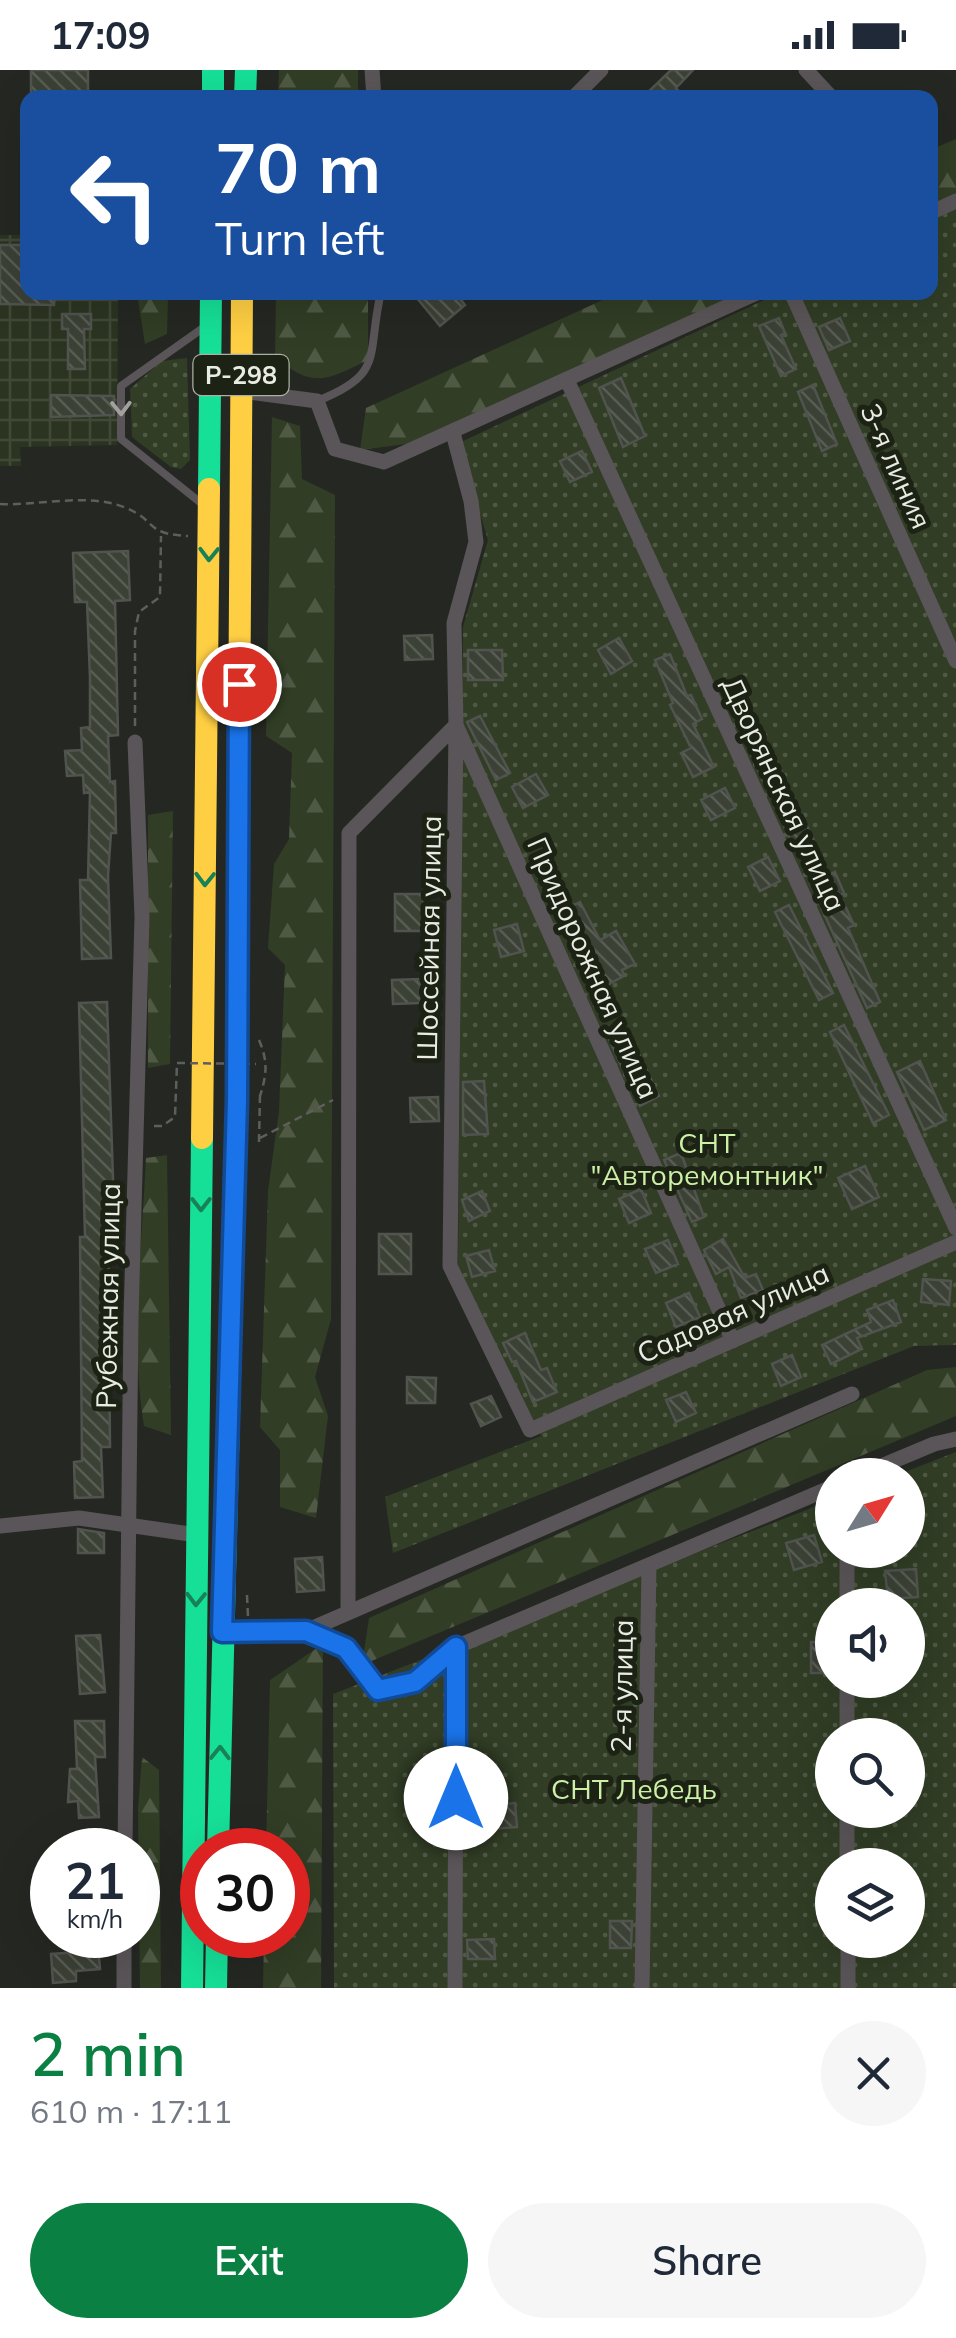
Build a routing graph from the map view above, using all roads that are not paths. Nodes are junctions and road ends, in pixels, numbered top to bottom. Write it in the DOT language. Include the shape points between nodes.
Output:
graph roads {
  1 [pos="601,70"];
  2 [pos="806,70"];
  3 [pos="582,90"];
  4 [pos="825,90"];
  5 [pos="212,300"];
  6 [pos="242,300"];
  7 [pos="380,300"];
  8 [pos="742,300"];
  9 [pos="795,300"];
  10 [pos="211,323"];
  11 [pos="567,380"];
  12 [pos="241,391"];
  13 [pos="317,401"];
  14 [pos="453,433"];
  15 [pos="210,509"];
  16 [pos="956,660"];
  17 [pos="456,725"];
  18 [pos="135,742"];
  19 [pos="956,1228"];
  20 [pos="956,1242"];
  21 [pos="733,1341"];
  22 [pos="852,1394"];
  23 [pos="530,1430"];
  24 [pos="956,1440"];
  25 [pos="901,1458"];
  26 [pos="815,1494"];
  27 [pos="128,1525"];
  28 [pos="0,1526"];
  29 [pos="197,1535"];
  30 [pos="649,1565"];
  31 [pos="348,1612"];
  32 [pos="306,1631"];
  33 [pos="222,1632"];
  34 [pos="456,1647"];
  35 [pos="125,1828"];
  36 [pos="218,1828"];
  37 [pos="124,1958"];
  38 [pos="217,1958"];
  39 [pos="848,1958"];
  40 [pos="124,1988"];
  41 [pos="192,1988"];
  42 [pos="216,1988"];
  43 [pos="455,1988"];
  44 [pos="642,1988"];
  45 [pos="848,1988"];
  1 -- 3 [label="street"];
  2 -- 4 [label="street"];
  5 -- 10 [label="highway, Р-298"];
  6 -- 12 [label="highway, Р-298"];
  7 -- 13 [label="lane" via="369,370 349,388"];
  8 -- 11 [label="street"];
  9 -- 16 [label="street, 3-я линия"];
  10 -- 15 [label="highway, Р-298"];
  10 -- 15 [label="lane, one-way" via="121,386 122,440"];
  11 -- 14 [label="street"];
  11 -- 19 [label="street, Дворянская улица"];
  12 -- 13 [label="street"];
  12 -- 33 [label="highway, Р-298" via="237,1101"];
  13 -- 14 [label="street" via="336,450 384,462"];
  14 -- 17 [label="street, Шоссейная улица" via="476,542 454,623"];
  15 -- 29 [label="highway, Р-298, one-way"];
  17 -- 21 [label="street, Придорожная улица"];
  17 -- 23 [label="street, Шоссейная улица" via="450,1266"];
  17 -- 31 [label="street" via="350,833"];
  18 -- 27 [label="street, Рубежная улица" via="142,916"];
  20 -- 21 [label="street, Садовая улица"];
  21 -- 23 [label="street, Садовая улица"];
  22 -- 31 [label="street"];
  24 -- 25 [label="street"];
  26 -- 30 [label="street"];
  27 -- 28 [label="street" via="78,1518"];
  27 -- 29 [label="street"];
  27 -- 35 [label="street, Рубежная улица"];
  29 -- 41 [label="highway, Р-298, one-way"];
  30 -- 34 [label="street"];
  30 -- 44 [label="street, 2-я улица"];
  31 -- 32 [label="street"];
  32 -- 33 [label="street"];
  32 -- 34 [label="street" via="346,1648 378,1690 415,1682"];
  36 -- 33 [label="highway, Р-298, one-way"];
  34 -- 43 [label="street"];
  37 -- 40 [label="street"];
  38 -- 42 [label="highway"];
  39 -- 45 [label="street"];
}
